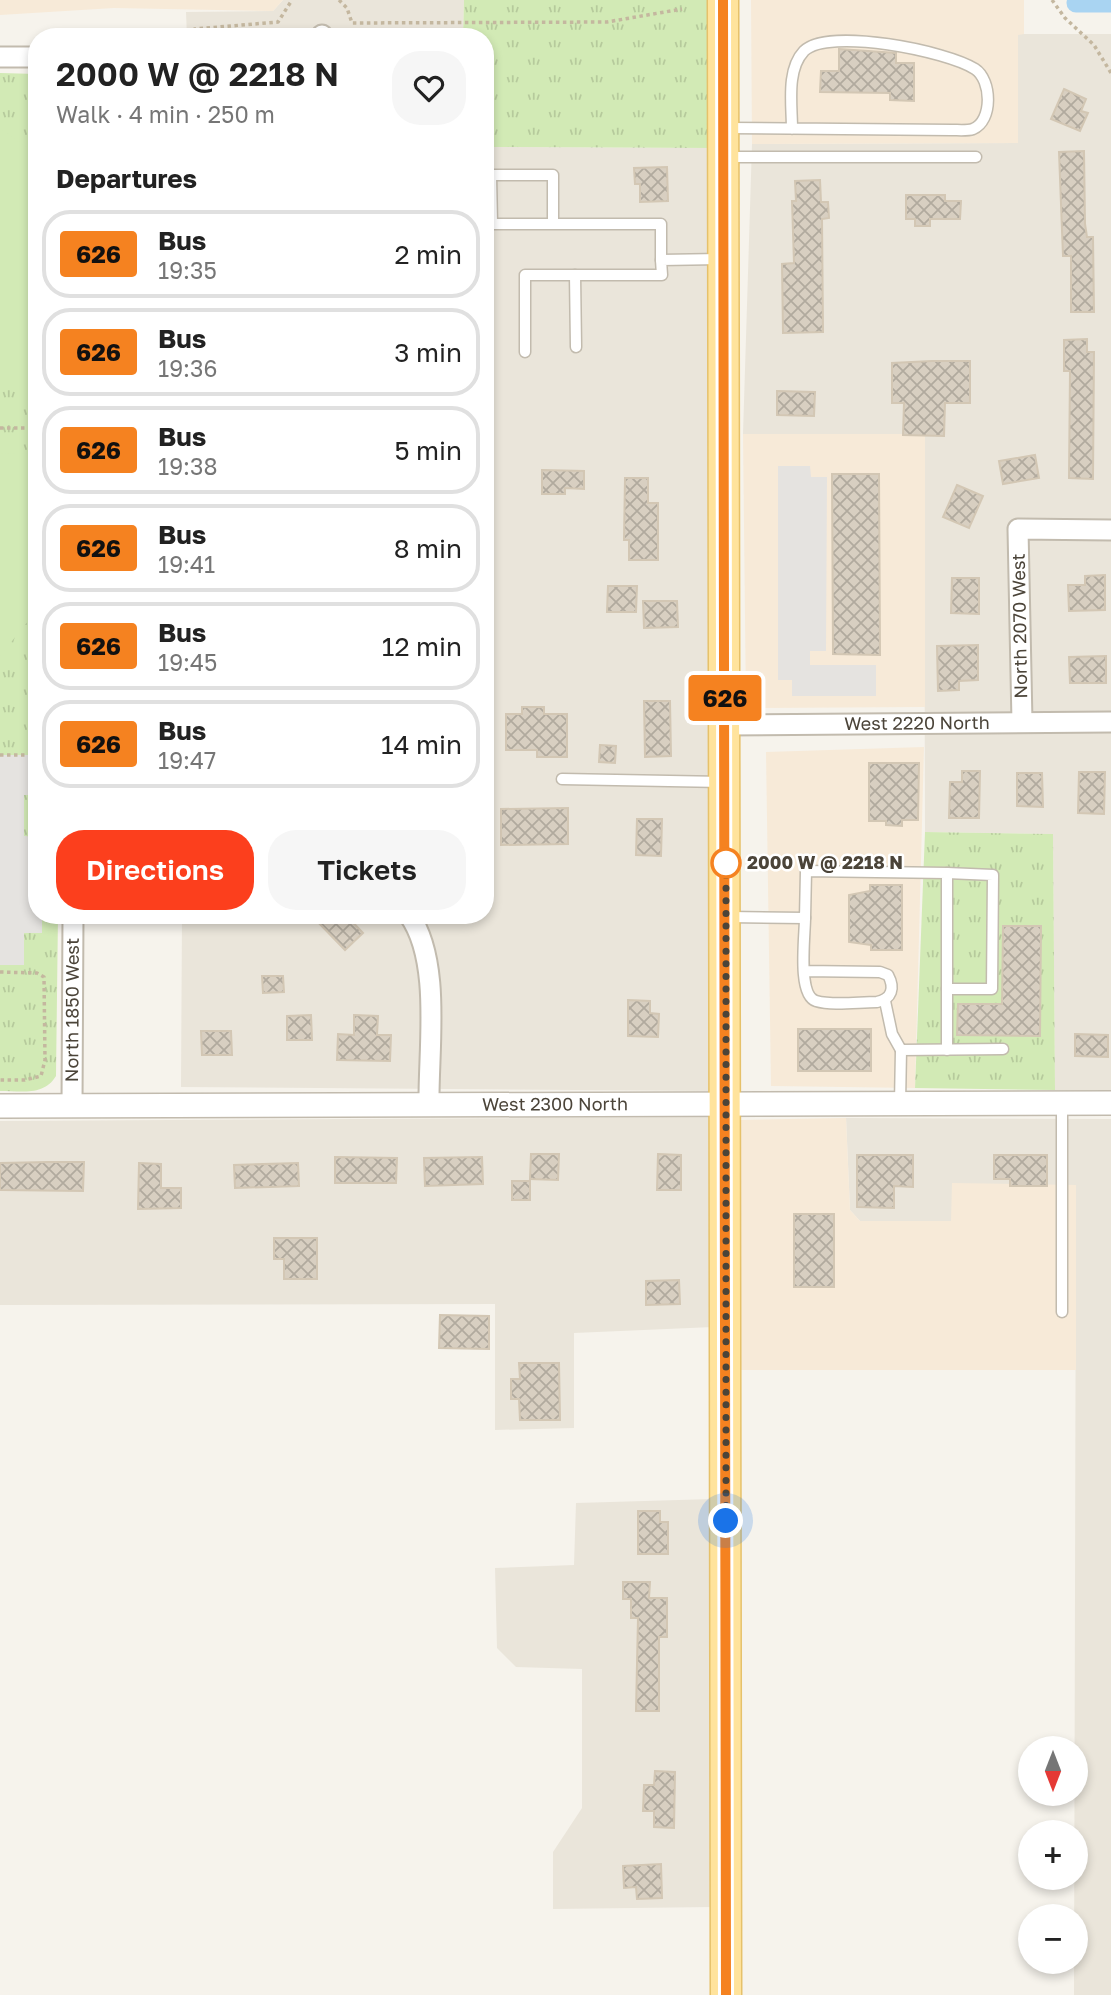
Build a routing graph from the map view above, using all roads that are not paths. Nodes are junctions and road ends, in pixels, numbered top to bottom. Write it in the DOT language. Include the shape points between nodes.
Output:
graph roads {
  1 [pos="723,0"];
  2 [pos="0,57"];
  3 [pos="28,57"];
  4 [pos="792,129"];
  5 [pos="724,143"];
  6 [pos="976,157"];
  7 [pos="494,174"];
  8 [pos="494,223"];
  9 [pos="553,223"];
  10 [pos="724,259"];
  11 [pos="661,260"];
  12 [pos="575,275"];
  13 [pos="576,347"];
  14 [pos="525,352"];
  15 [pos="1111,530"];
  16 [pos="1022,722"];
  17 [pos="1111,722"];
  18 [pos="725,725"];
  19 [pos="562,779"];
  20 [pos="725,782"];
  21 [pos="947,873"];
  22 [pos="726,917"];
  23 [pos="806,918"];
  24 [pos="73,924"];
  25 [pos="415,924"];
  26 [pos="804,971"];
  27 [pos="947,989"];
  28 [pos="885,1001"];
  29 [pos="1003,1049"];
  30 [pos="947,1050"];
  31 [pos="901,1051"];
  32 [pos="1062,1103"];
  33 [pos="1111,1103"];
  34 [pos="900,1104"];
  35 [pos="429,1105"];
  36 [pos="726,1105"];
  37 [pos="0,1106"];
  38 [pos="72,1106"];
  39 [pos="1062,1311"];
  40 [pos="726,1995"];
  1 -- 5 [label="main road"];
  2 -- 3 [label="street"];
  4 -- 4 [label="lane" via="972,130 983,122 987,111 986,87 975,69 919,48 816,43 804,51 792,75"];
  4 -- 5 [label="lane"];
  5 -- 6 [label="lane"];
  5 -- 10 [label="main road"];
  7 -- 9 [label="lane" via="553,175"];
  8 -- 9 [label="lane"];
  9 -- 11 [label="lane" via="661,224"];
  10 -- 11 [label="lane"];
  10 -- 18 [label="main road"];
  11 -- 12 [label="lane" via="662,275"];
  12 -- 13 [label="lane"];
  12 -- 14 [label="lane" via="525,275"];
  15 -- 16 [label="street, North 2070 West" via="1018,529"];
  16 -- 17 [label="street, West 2220 North"];
  16 -- 18 [label="street, West 2220 North"];
  18 -- 20 [label="main road"];
  19 -- 20 [label="lane"];
  20 -- 22 [label="main road"];
  21 -- 23 [label="lane" via="806,871"];
  21 -- 27 [label="lane"];
  21 -- 27 [label="lane" via="993,875 992,989"];
  22 -- 23 [label="lane"];
  22 -- 36 [label="main road"];
  23 -- 26 [label="lane"];
  24 -- 38 [label="street, North 1850 West"];
  25 -- 35 [label="street" via="429,968"];
  26 -- 28 [label="lane" via="807,996 816,1001"];
  26 -- 28 [label="lane" via="888,975 891,994"];
  27 -- 30 [label="lane"];
  28 -- 31 [label="lane"];
  29 -- 30 [label="lane"];
  30 -- 31 [label="lane"];
  31 -- 34 [label="lane"];
  32 -- 33 [label="street, West 2300 North"];
  32 -- 34 [label="street, West 2300 North"];
  32 -- 39 [label="lane"];
  34 -- 36 [label="street, West 2300 North"];
  35 -- 36 [label="street, West 2300 North"];
  35 -- 38 [label="street, West 2300 North"];
  36 -- 40 [label="main road"];
  37 -- 38 [label="street, West 2300 North"];
}
